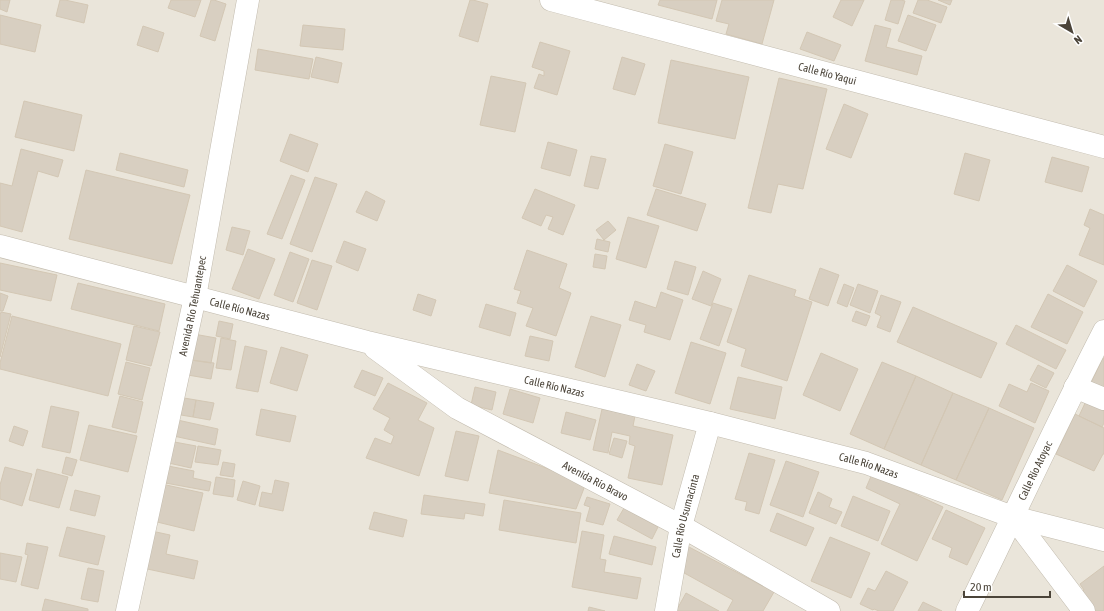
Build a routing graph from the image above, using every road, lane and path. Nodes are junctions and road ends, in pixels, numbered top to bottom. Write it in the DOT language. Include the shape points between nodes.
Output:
graph roads {
  1 [pos="248,0"];
  2 [pos="552,0"];
  3 [pos="1104,148"];
  4 [pos="0,246"];
  5 [pos="195,297"];
  6 [pos="1104,331"];
  7 [pos="367,342"];
  8 [pos="1076,387"];
  9 [pos="1104,399"];
  10 [pos="710,423"];
  11 [pos="1013,517"];
  12 [pos="681,526"];
  13 [pos="1104,540"];
  14 [pos="127,611"];
  15 [pos="666,611"];
  16 [pos="829,611"];
  17 [pos="967,611"];
  18 [pos="1084,611"];
  1 -- 5 [label="street, Avenida Río Tehuantepec"];
  2 -- 3 [label="street, Calle Río Yaqui"];
  4 -- 5 [label="street, Calle Río Nazas"];
  5 -- 7 [label="street, Calle Río Nazas"];
  5 -- 14 [label="street, Avenida Río Tehuantepec"];
  6 -- 8 [label="street, Calle Río Atoyac"];
  7 -- 10 [label="street, Calle Río Nazas"];
  7 -- 12 [label="street, Avenida Río Bravo" via="457,408"];
  8 -- 9 [label="street"];
  8 -- 11 [label="street, Calle Río Atoyac"];
  10 -- 11 [label="street, Calle Río Nazas" via="866,463"];
  10 -- 12 [label="street, Calle Río Usumacinta"];
  11 -- 13 [label="street, Calle Río Nazas"];
  11 -- 17 [label="street, Calle Río Atoyac"];
  11 -- 18 [label="street"];
  12 -- 15 [label="street, Calle Río Usumacinta"];
  12 -- 16 [label="street, Avenida Río Bravo"];
}
